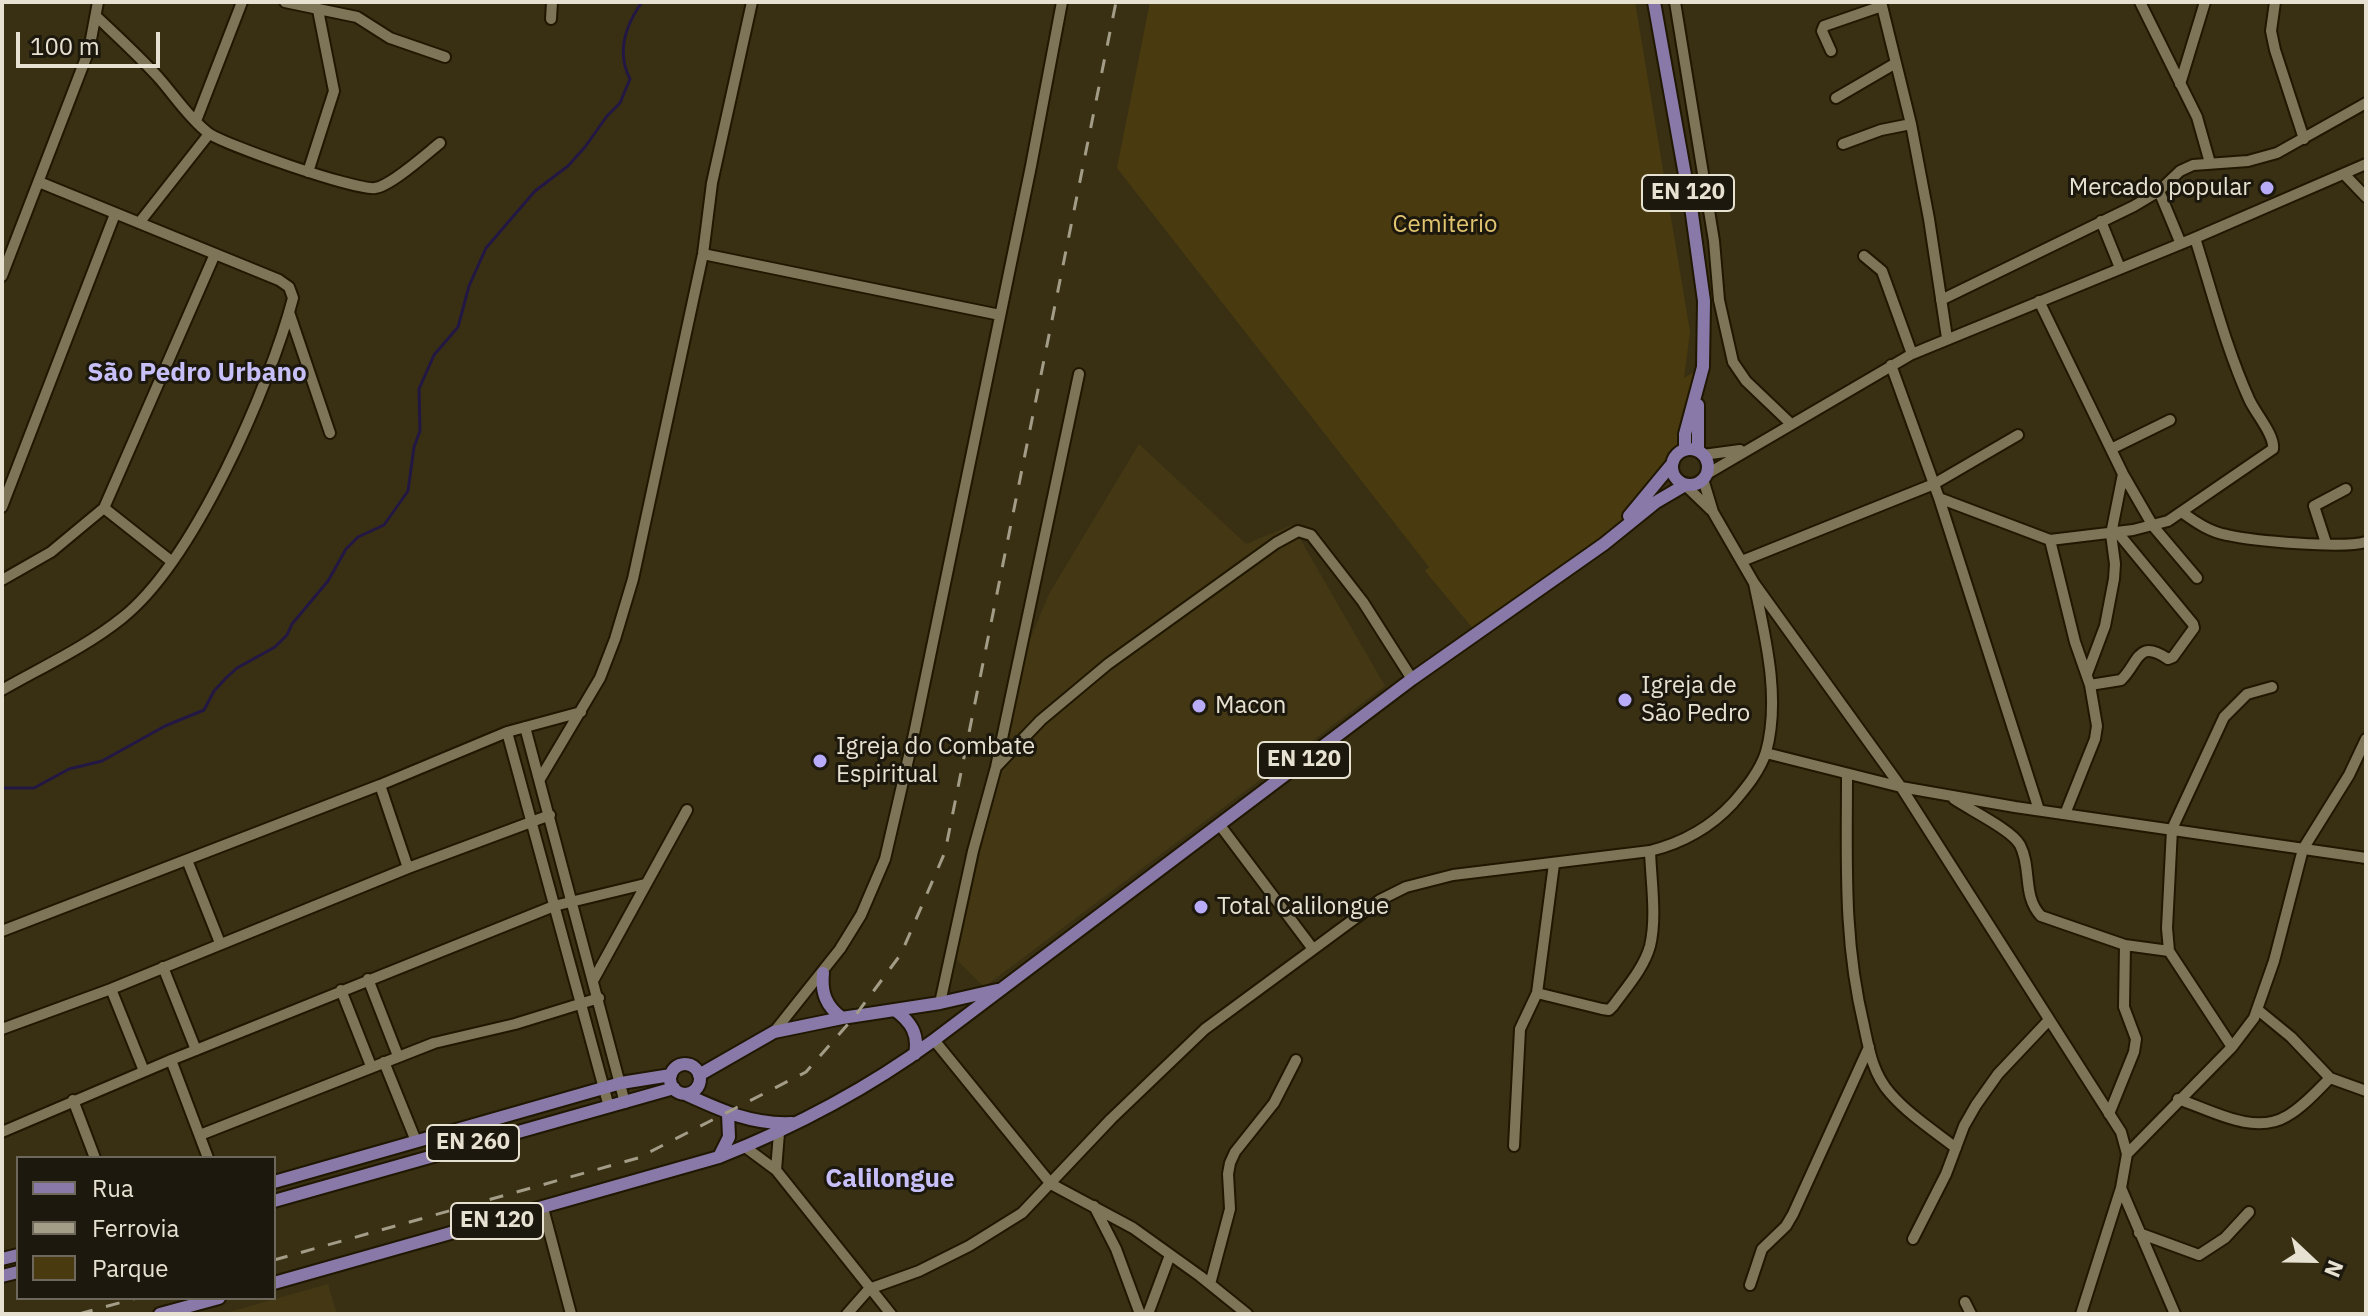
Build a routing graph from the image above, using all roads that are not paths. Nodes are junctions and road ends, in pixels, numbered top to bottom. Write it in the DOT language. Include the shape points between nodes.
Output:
graph roads {
  1 [pos="98,2"];
  2 [pos="242,2"];
  3 [pos="285,2"];
  4 [pos="552,2"];
  5 [pos="752,2"];
  6 [pos="1062,2"];
  7 [pos="1654,2"];
  8 [pos="1675,2"];
  9 [pos="2140,2"];
  10 [pos="2205,2"];
  11 [pos="2275,2"];
  12 [pos="1881,4"];
  13 [pos="322,7"];
  14 [pos="97,17"];
  15 [pos="551,19"];
  16 [pos="1831,51"];
  17 [pos="445,57"];
  18 [pos="1896,63"];
  19 [pos="2180,84"];
  20 [pos="1836,98"];
  21 [pos="2366,103"];
  22 [pos="196,121"];
  23 [pos="1911,124"];
  24 [pos="209,134"];
  25 [pos="2304,139"];
  26 [pos="440,143"];
  27 [pos="1843,144"];
  28 [pos="2210,163"];
  29 [pos="2366,164"];
  30 [pos="308,172"];
  31 [pos="2344,174"];
  32 [pos="39,182"];
  33 [pos="2159,191"];
  34 [pos="2366,197"];
  35 [pos="115,214"];
  36 [pos="2101,221"];
  37 [pos="139,223"];
  38 [pos="2195,238"];
  39 [pos="2181,244"];
  40 [pos="215,254"];
  41 [pos="703,254"];
  42 [pos="1864,256"];
  43 [pos="2120,268"];
  44 [pos="2,276"];
  45 [pos="1941,300"];
  46 [pos="2039,301"];
  47 [pos="289,312"];
  48 [pos="1000,315"];
  49 [pos="1947,338"];
  50 [pos="1912,354"];
  51 [pos="1891,365"];
  52 [pos="1079,374"];
  53 [pos="2170,420"];
  54 [pos="1790,423"];
  55 [pos="330,433"];
  56 [pos="2018,435"];
  57 [pos="1746,449"];
  58 [pos="2111,449"];
  59 [pos="1695,452"];
  60 [pos="1672,464"];
  61 [pos="2123,474"];
  62 [pos="1705,476"];
  63 [pos="1934,484"];
  64 [pos="1685,485"];
  65 [pos="2346,489"];
  66 [pos="1939,498"];
  67 [pos="2,507"];
  68 [pos="104,508"];
  69 [pos="1713,512"];
  70 [pos="2183,513"];
  71 [pos="2153,526"];
  72 [pos="2114,533"];
  73 [pos="1612,537"];
  74 [pos="2050,540"];
  75 [pos="2366,542"];
  76 [pos="2326,543"];
  77 [pos="171,561"];
  78 [pos="1742,561"];
  79 [pos="2197,578"];
  80 [pos="2,580"];
  81 [pos="1754,583"];
  82 [pos="1412,679"];
  83 [pos="2088,680"];
  84 [pos="2272,687"];
  85 [pos="2,690"];
  86 [pos="581,712"];
  87 [pos="525,727"];
  88 [pos="507,732"];
  89 [pos="2366,739"];
  90 [pos="1766,753"];
  91 [pos="996,767"];
  92 [pos="1847,775"];
  93 [pos="540,779"];
  94 [pos="380,785"];
  95 [pos="1901,787"];
  96 [pos="1949,796"];
  97 [pos="687,810"];
  98 [pos="2039,810"];
  99 [pos="2065,814"];
  100 [pos="550,815"];
  101 [pos="530,821"];
  102 [pos="1219,824"];
  103 [pos="2172,829"];
  104 [pos="2366,844"];
  105 [pos="2303,849"];
  106 [pos="1650,851"];
  107 [pos="2362,857"];
  108 [pos="187,860"];
  109 [pos="1554,864"];
  110 [pos="408,868"];
  111 [pos="645,884"];
  112 [pos="572,900"];
  113 [pos="554,906"];
  114 [pos="2,931"];
  115 [pos="220,943"];
  116 [pos="2125,945"];
  117 [pos="1313,949"];
  118 [pos="2169,951"];
  119 [pos="163,967"];
  120 [pos="823,973"];
  121 [pos="368,979"];
  122 [pos="594,979"];
  123 [pos="111,989"];
  124 [pos="1000,989"];
  125 [pos="341,990"];
  126 [pos="1537,993"];
  127 [pos="599,998"];
  128 [pos="581,1003"];
  129 [pos="940,1003"];
  130 [pos="895,1010"];
  131 [pos="2258,1010"];
  132 [pos="842,1018"];
  133 [pos="2049,1020"];
  134 [pos="2,1029"];
  135 [pos="774,1032"];
  136 [pos="934,1040"];
  137 [pos="1869,1047"];
  138 [pos="2232,1047"];
  139 [pos="196,1050"];
  140 [pos="915,1054"];
  141 [pos="398,1056"];
  142 [pos="171,1060"];
  143 [pos="1296,1060"];
  144 [pos="384,1062"];
  145 [pos="371,1066"];
  146 [pos="144,1071"];
  147 [pos="699,1075"];
  148 [pos="2330,1078"];
  149 [pos="621,1083"];
  150 [pos="676,1086"];
  151 [pos="604,1089"];
  152 [pos="2366,1091"];
  153 [pos="2178,1099"];
  154 [pos="73,1100"];
  155 [pos="625,1103"];
  156 [pos="609,1107"];
  157 [pos="511,1114"];
  158 [pos="728,1114"];
  159 [pos="2109,1114"];
  160 [pos="799,1123"];
  161 [pos="2,1132"];
  162 [pos="516,1132"];
  163 [pos="779,1133"];
  164 [pos="200,1135"];
  165 [pos="416,1141"];
  166 [pos="1514,1146"];
  167 [pos="745,1147"];
  168 [pos="1956,1148"];
  169 [pos="2127,1154"];
  170 [pos="94,1156"];
  171 [pos="207,1156"];
  172 [pos="719,1157"];
  173 [pos="326,1169"];
  174 [pos="776,1170"];
  175 [pos="276,1182"];
  176 [pos="1051,1184"];
  177 [pos="330,1185"];
  178 [pos="2121,1188"];
  179 [pos="276,1200"];
  180 [pos="1093,1205"];
  181 [pos="543,1208"];
  182 [pos="2249,1212"];
  183 [pos="2139,1233"];
  184 [pos="1913,1239"];
  185 [pos="1170,1255"];
  186 [pos="276,1282"];
  187 [pos="1210,1284"];
  188 [pos="1750,1285"];
  189 [pos="869,1289"];
  190 [pos="212,1300"];
  191 [pos="1965,1302"];
  192 [pos="160,1314"];
  193 [pos="571,1314"];
  194 [pos="847,1314"];
  195 [pos="891,1314"];
  196 [pos="1140,1314"];
  197 [pos="1148,1314"];
  198 [pos="1247,1314"];
  199 [pos="1971,1314"];
  200 [pos="2081,1314"];
  201 [pos="2175,1314"];
  1 -- 14 [label="street"];
  2 -- 22 [label="street"];
  3 -- 13 [label="street"];
  4 -- 15 [label="street"];
  5 -- 41 [label="street" via="712,183"];
  6 -- 48 [label="street"];
  7 -- 59 [label="main road, EN 120" via="1704,301 1698,386 1685,434"];
  8 -- 54 [label="street" via="1729,348 1746,381"];
  9 -- 19 [label="street"];
  10 -- 19 [label="street"];
  11 -- 25 [label="street" via="2275,50"];
  12 -- 16 [label="street" via="1824,26"];
  12 -- 18 [label="street"];
  13 -- 17 [label="street"];
  13 -- 30 [label="street" via="334,91"];
  14 -- 22 [label="street"];
  14 -- 32 [label="street"];
  18 -- 20 [label="street"];
  18 -- 23 [label="street"];
  19 -- 28 [label="street" via="2197,117"];
  21 -- 25 [label="street"];
  22 -- 24 [label="street"];
  23 -- 27 [label="street"];
  23 -- 45 [label="street"];
  24 -- 30 [label="street"];
  24 -- 37 [label="street"];
  25 -- 28 [label="street" via="2248,161"];
  26 -- 30 [label="street" via="376,188"];
  28 -- 33 [label="street" via="2180,171"];
  29 -- 31 [label="street"];
  31 -- 34 [label="street"];
  31 -- 38 [label="street"];
  32 -- 35 [label="street"];
  32 -- 44 [label="street"];
  33 -- 36 [label="street"];
  33 -- 39 [label="street"];
  35 -- 37 [label="street"];
  35 -- 67 [label="street"];
  36 -- 43 [label="street"];
  36 -- 45 [label="street"];
  37 -- 40 [label="street"];
  38 -- 39 [label="street"];
  38 -- 70 [label="street" via="2239,376 2274,445"];
  39 -- 43 [label="street"];
  40 -- 47 [label="street" via="289,287"];
  40 -- 68 [label="street"];
  41 -- 48 [label="street"];
  41 -- 86 [label="street" via="633,579 600,678"];
  42 -- 50 [label="street" via="1882,271"];
  43 -- 46 [label="street"];
  45 -- 49 [label="street"];
  46 -- 49 [label="street"];
  46 -- 58 [label="street"];
  47 -- 55 [label="street"];
  47 -- 77 [label="street" via="220,480"];
  48 -- 120 [label="street" via="885,859 861,915"];
  49 -- 50 [label="street"];
  50 -- 51 [label="street"];
  51 -- 54 [label="street"];
  51 -- 63 [label="street"];
  52 -- 91 [label="street"];
  53 -- 58 [label="street"];
  54 -- 57 [label="street"];
  56 -- 63 [label="street"];
  57 -- 59 [label="street"];
  57 -- 62 [label="street"];
  58 -- 61 [label="street"];
  59 -- 60 [label="main road, EN 120"];
  59 -- 62 [label="main road, EN 120" via="1708,464"];
  60 -- 64 [label="main road" via="1675,477"];
  60 -- 73 [label="main road, EN 120"];
  61 -- 71 [label="street"];
  61 -- 72 [label="street"];
  62 -- 64 [label="main road, EN 120" via="1698,484"];
  62 -- 69 [label="street"];
  63 -- 66 [label="street"];
  63 -- 78 [label="street"];
  64 -- 69 [label="street"];
  64 -- 73 [label="main road, EN 120"];
  65 -- 76 [label="street" via="2314,506"];
  66 -- 74 [label="street"];
  66 -- 98 [label="street"];
  68 -- 77 [label="street"];
  68 -- 80 [label="street" via="51,552"];
  69 -- 78 [label="street"];
  70 -- 71 [label="street"];
  70 -- 76 [label="street" via="2226,535"];
  71 -- 72 [label="street"];
  71 -- 79 [label="street"];
  72 -- 74 [label="street"];
  72 -- 83 [label="street" via="2114,579"];
  72 -- 83 [label="street" via="2194,628 2173,657 2147,650 2121,680"];
  73 -- 82 [label="main road, EN 120"];
  74 -- 83 [label="street"];
  75 -- 76 [label="street"];
  77 -- 85 [label="street" via="123,618"];
  78 -- 81 [label="street"];
  81 -- 90 [label="street" via="1771,676"];
  81 -- 95 [label="street"];
  82 -- 91 [label="street" via="1363,602 1311,535 1298,531 1108,664 1041,720"];
  82 -- 102 [label="main road, EN 120"];
  83 -- 99 [label="street" via="2095,739"];
  84 -- 103 [label="street" via="2247,694 2224,717"];
  86 -- 87 [label="street"];
  86 -- 93 [label="street"];
  87 -- 88 [label="street"];
  87 -- 93 [label="street"];
  88 -- 94 [label="street"];
  88 -- 101 [label="street"];
  89 -- 105 [label="street"];
  90 -- 92 [label="street"];
  90 -- 106 [label="street" via="1726,811 1675,845"];
  91 -- 129 [label="street"];
  92 -- 95 [label="street"];
  92 -- 137 [label="street" via="1848,933"];
  93 -- 100 [label="street"];
  94 -- 108 [label="street"];
  94 -- 110 [label="street"];
  95 -- 96 [label="street"];
  95 -- 133 [label="street"];
  96 -- 98 [label="street"];
  96 -- 116 [label="street" via="2022,847 2032,907 2041,916"];
  97 -- 111 [label="street"];
  98 -- 99 [label="street"];
  99 -- 103 [label="street"];
  100 -- 101 [label="street"];
  100 -- 112 [label="street"];
  101 -- 110 [label="street"];
  101 -- 113 [label="street"];
  102 -- 117 [label="street"];
  102 -- 124 [label="main road, EN 120"];
  103 -- 105 [label="street"];
  103 -- 118 [label="street"];
  104 -- 107 [label="street"];
  105 -- 107 [label="street"];
  105 -- 131 [label="street"];
  106 -- 109 [label="street"];
  106 -- 126 [label="street" via="1649,947 1613,1006 1602,1009"];
  108 -- 114 [label="street"];
  108 -- 115 [label="street"];
  109 -- 117 [label="street" via="1453,875 1406,887"];
  109 -- 126 [label="street"];
  110 -- 115 [label="street"];
  111 -- 112 [label="street"];
  111 -- 122 [label="street"];
  112 -- 113 [label="street"];
  112 -- 122 [label="street"];
  113 -- 121 [label="street"];
  113 -- 128 [label="street"];
  115 -- 119 [label="street"];
  116 -- 118 [label="street"];
  116 -- 159 [label="street" via="2124,1007 2136,1039"];
  117 -- 176 [label="street" via="1205,1029"];
  118 -- 138 [label="street"];
  119 -- 123 [label="street"];
  119 -- 139 [label="street"];
  120 -- 132 [label="main road" via="826,1001"];
  120 -- 135 [label="street"];
  121 -- 125 [label="street"];
  121 -- 141 [label="street"];
  122 -- 127 [label="street"];
  123 -- 134 [label="street"];
  123 -- 146 [label="street"];
  124 -- 129 [label="main road, EN 120"];
  124 -- 136 [label="main road, EN 120"];
  125 -- 139 [label="street"];
  125 -- 145 [label="street"];
  126 -- 166 [label="street" via="1520,1029"];
  127 -- 128 [label="street"];
  127 -- 149 [label="street"];
  128 -- 141 [label="street"];
  128 -- 151 [label="street"];
  129 -- 130 [label="main road, EN 120"];
  130 -- 132 [label="main road, EN 120"];
  130 -- 140 [label="main road" via="913,1028"];
  131 -- 138 [label="street"];
  131 -- 148 [label="street"];
  132 -- 135 [label="main road, EN 120"];
  133 -- 159 [label="street"];
  133 -- 168 [label="street" via="1998,1074"];
  135 -- 147 [label="main road, EN 120"];
  136 -- 140 [label="main road, EN 120"];
  136 -- 176 [label="street"];
  137 -- 168 [label="street" via="1874,1069 1890,1093"];
  137 -- 188 [label="street" via="1793,1214 1762,1249"];
  138 -- 153 [label="street"];
  139 -- 142 [label="street"];
  140 -- 160 [label="main road, EN 120"];
  141 -- 144 [label="street"];
  142 -- 146 [label="street"];
  142 -- 164 [label="street"];
  143 -- 187 [label="street" via="1274,1103 1230,1163 1230,1209"];
  144 -- 145 [label="street"];
  144 -- 165 [label="street"];
  145 -- 164 [label="street"];
  146 -- 154 [label="street"];
  147 -- 150 [label="main road, EN 120" via="697,1088"];
  147 -- 150 [label="main road, EN 120" via="694,1067 676,1067"];
  148 -- 152 [label="street"];
  148 -- 153 [label="street" via="2285,1118 2269,1123 2251,1124"];
  149 -- 150 [label="main road, EN 260"];
  149 -- 151 [label="main road, EN 260"];
  149 -- 155 [label="street"];
  150 -- 155 [label="main road, EN 260"];
  150 -- 158 [label="main road"];
  151 -- 156 [label="street"];
  151 -- 157 [label="main road, EN 260"];
  153 -- 169 [label="street"];
  154 -- 161 [label="street"];
  154 -- 170 [label="street"];
  155 -- 156 [label="main road, EN 260"];
  156 -- 162 [label="main road, EN 260"];
  157 -- 162 [label="main road"];
  157 -- 165 [label="main road, EN 260"];
  158 -- 160 [label="main road"];
  158 -- 172 [label="main road" via="729,1137"];
  159 -- 169 [label="street"];
  160 -- 163 [label="main road, EN 120"];
  162 -- 177 [label="main road, EN 260"];
  163 -- 167 [label="main road, EN 120"];
  163 -- 174 [label="street"];
  164 -- 171 [label="street"];
  165 -- 173 [label="main road, EN 260"];
  167 -- 172 [label="main road, EN 120"];
  167 -- 174 [label="street"];
  168 -- 184 [label="street"];
  169 -- 178 [label="street"];
  172 -- 181 [label="main road, EN 120"];
  173 -- 175 [label="main road, EN 260"];
  173 -- 177 [label="main road"];
  174 -- 189 [label="street"];
  176 -- 180 [label="street"];
  176 -- 189 [label="street" via="1022,1213 969,1246"];
  177 -- 179 [label="main road, EN 260"];
  178 -- 183 [label="street"];
  178 -- 200 [label="street"];
  180 -- 185 [label="street"];
  180 -- 196 [label="street"];
  181 -- 186 [label="main road, EN 120"];
  181 -- 193 [label="street"];
  182 -- 183 [label="street" via="2225,1238 2199,1255"];
  183 -- 201 [label="street"];
  185 -- 187 [label="street"];
  185 -- 197 [label="street"];
  187 -- 198 [label="street"];
  189 -- 194 [label="street"];
  189 -- 195 [label="street"];
  190 -- 192 [label="main road"];
  191 -- 199 [label="street"];
}
